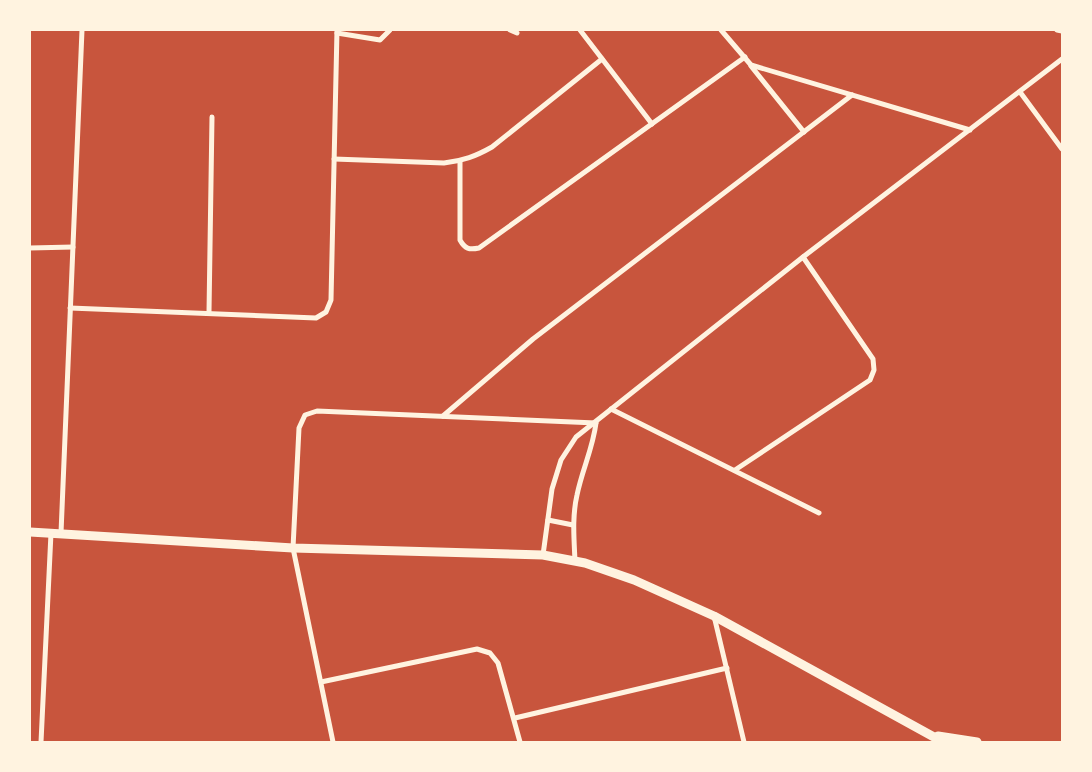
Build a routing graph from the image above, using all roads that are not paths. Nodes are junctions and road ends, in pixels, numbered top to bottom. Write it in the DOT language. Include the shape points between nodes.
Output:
graph roads {
  1 [pos="82,30"];
  2 [pos="390,30"];
  3 [pos="510,30"];
  4 [pos="580,30"];
  5 [pos="721,30"];
  6 [pos="1058,30"];
  7 [pos="1062,31"];
  8 [pos="337,32"];
  9 [pos="517,33"];
  10 [pos="745,57"];
  11 [pos="602,59"];
  12 [pos="1062,59"];
  13 [pos="751,65"];
  14 [pos="1020,92"];
  15 [pos="852,95"];
  16 [pos="212,117"];
  17 [pos="652,124"];
  18 [pos="970,130"];
  19 [pos="804,132"];
  20 [pos="1062,148"];
  21 [pos="334,159"];
  22 [pos="460,161"];
  23 [pos="73,247"];
  24 [pos="30,248"];
  25 [pos="804,257"];
  26 [pos="70,308"];
  27 [pos="209,312"];
  28 [pos="611,409"];
  29 [pos="442,416"];
  30 [pos="596,423"];
  31 [pos="735,470"];
  32 [pos="819,513"];
  33 [pos="548,520"];
  34 [pos="572,525"];
  35 [pos="30,532"];
  36 [pos="51,532"];
  37 [pos="61,533"];
  38 [pos="293,548"];
  39 [pos="543,555"];
  40 [pos="575,561"];
  41 [pos="714,616"];
  42 [pos="726,668"];
  43 [pos="320,682"];
  44 [pos="515,718"];
  45 [pos="935,736"];
  46 [pos="41,742"];
  47 [pos="333,742"];
  48 [pos="520,742"];
  49 [pos="744,742"];
  50 [pos="943,742"];
  51 [pos="977,742"];
  1 -- 23 [label="street"];
  2 -- 8 [label="street" via="380,40"];
  3 -- 9 [label="street"];
  4 -- 11 [label="street"];
  5 -- 10 [label="street"];
  6 -- 7 [label="street"];
  8 -- 21 [label="street"];
  10 -- 13 [label="street"];
  10 -- 17 [label="street"];
  11 -- 17 [label="street"];
  11 -- 22 [label="street" via="492,147"];
  12 -- 14 [label="street"];
  13 -- 15 [label="street"];
  13 -- 19 [label="street"];
  14 -- 18 [label="street"];
  14 -- 20 [label="street"];
  15 -- 18 [label="street"];
  15 -- 19 [label="street"];
  16 -- 27 [label="street"];
  17 -- 22 [label="street" via="479,248 470,250 460,240"];
  18 -- 25 [label="street"];
  19 -- 29 [label="street" via="533,339"];
  21 -- 22 [label="street"];
  21 -- 27 [label="street" via="330,300 326,312 316,318"];
  23 -- 24 [label="street"];
  23 -- 26 [label="street"];
  25 -- 28 [label="street"];
  25 -- 31 [label="street" via="873,358 874,370 870,380"];
  26 -- 27 [label="street"];
  26 -- 37 [label="street"];
  28 -- 30 [label="street"];
  28 -- 31 [label="street"];
  29 -- 30 [label="street"];
  29 -- 38 [label="street" via="317,411 305,414 299,428"];
  30 -- 33 [label="street" via="576,437 561,460 552,489"];
  30 -- 34 [label="street"];
  31 -- 32 [label="street"];
  33 -- 34 [label="street"];
  33 -- 39 [label="street"];
  34 -- 40 [label="street"];
  35 -- 36 [label="street"];
  36 -- 37 [label="street"];
  36 -- 46 [label="street"];
  37 -- 38 [label="street"];
  38 -- 39 [label="street"];
  38 -- 43 [label="street"];
  39 -- 40 [label="street"];
  40 -- 41 [label="street" via="634,580"];
  41 -- 42 [label="street"];
  41 -- 45 [label="street"];
  42 -- 44 [label="street"];
  42 -- 49 [label="street"];
  43 -- 44 [label="street" via="477,649 490,653 498,663"];
  43 -- 47 [label="street"];
  44 -- 48 [label="street"];
  45 -- 50 [label="street"];
  45 -- 51 [label="street"];
}
